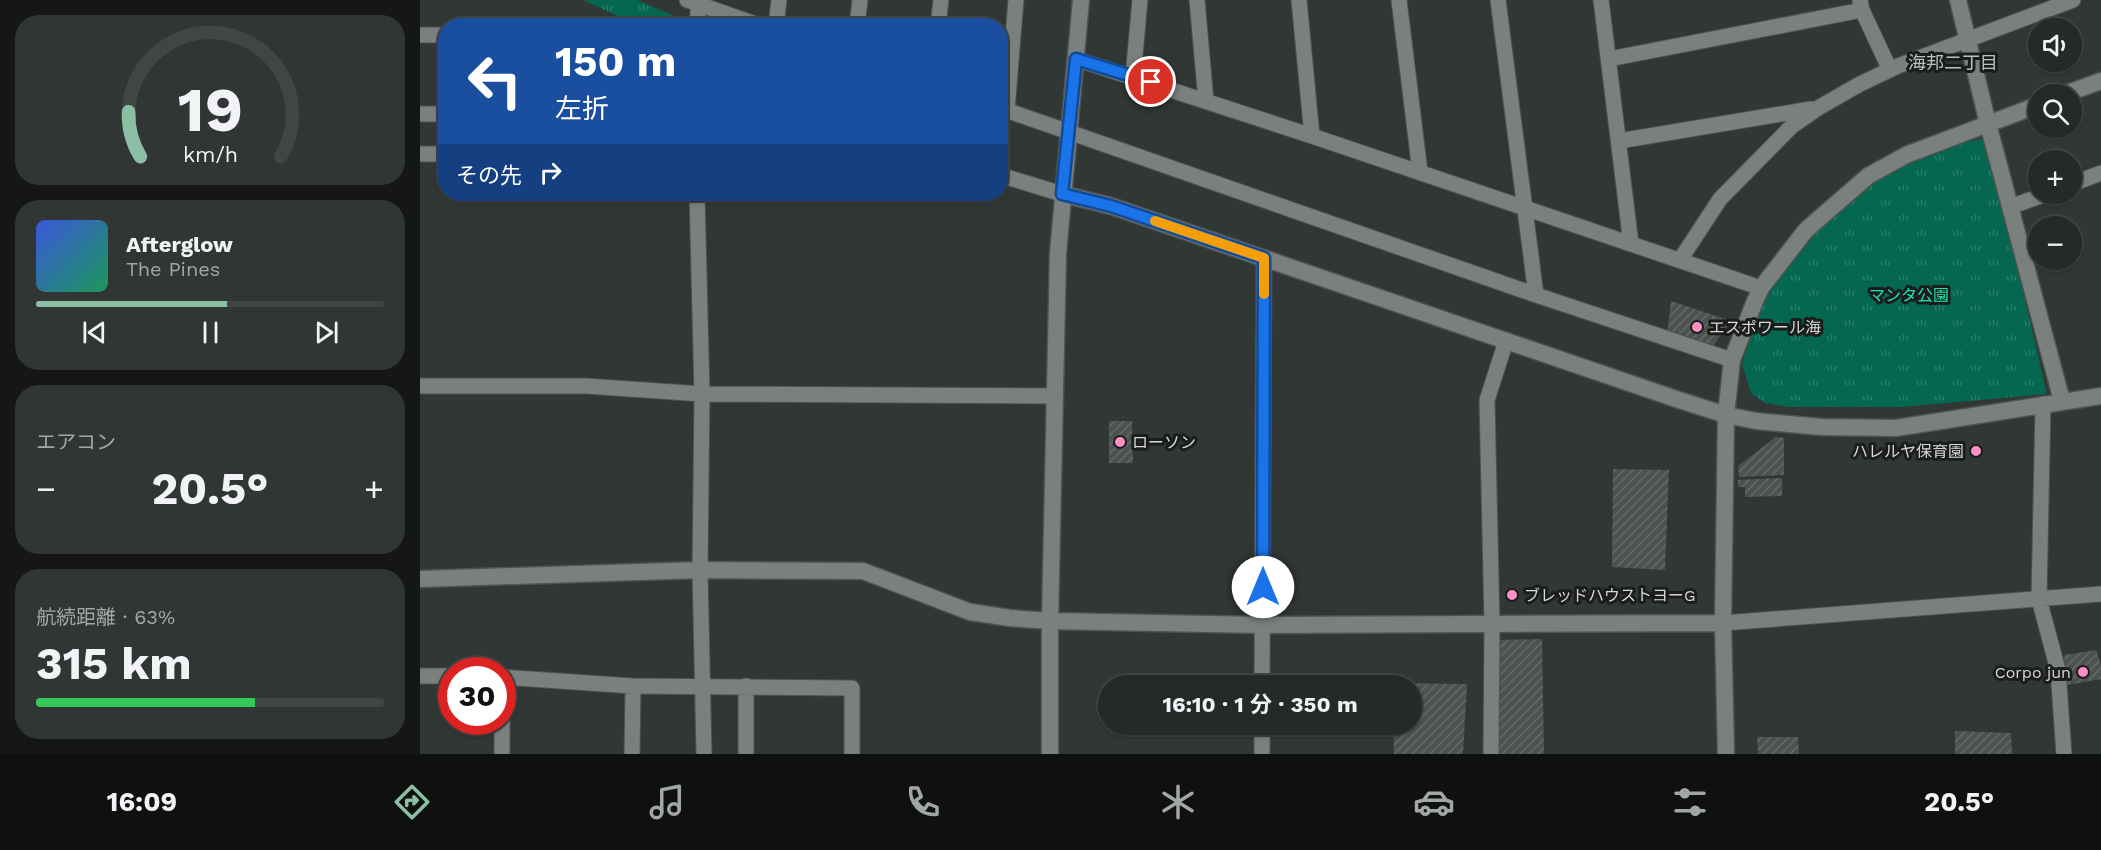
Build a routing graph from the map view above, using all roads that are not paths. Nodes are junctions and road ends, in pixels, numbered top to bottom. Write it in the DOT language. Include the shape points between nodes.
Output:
graph roads {
  1 [pos="780,0"];
  2 [pos="860,0"];
  3 [pos="941,0"];
  4 [pos="1016,0"];
  5 [pos="1081,0"];
  6 [pos="1140,0"];
  7 [pos="1197,0"];
  8 [pos="1299,0"];
  9 [pos="1399,0"];
  10 [pos="1498,0"];
  11 [pos="1602,0"];
  12 [pos="1958,0"];
  13 [pos="2073,0"];
  14 [pos="694,1"];
  15 [pos="2053,4"];
  16 [pos="1861,5"];
  17 [pos="697,18"];
  18 [pos="740,18"];
  19 [pos="777,18"];
  20 [pos="858,18"];
  21 [pos="939,18"];
  22 [pos="420,35"];
  23 [pos="438,35"];
  24 [pos="1968,40"];
  25 [pos="1076,59"];
  26 [pos="1609,59"];
  27 [pos="1890,70"];
  28 [pos="1008,73"];
  29 [pos="1133,76"];
  30 [pos="2101,81"];
  31 [pos="2082,88"];
  32 [pos="1206,101"];
  33 [pos="1818,108"];
  34 [pos="2028,109"];
  35 [pos="1008,110"];
  36 [pos="420,114"];
  37 [pos="438,114"];
  38 [pos="1988,124"];
  39 [pos="1069,131"];
  40 [pos="1312,136"];
  41 [pos="1619,141"];
  42 [pos="420,154"];
  43 [pos="438,154"];
  44 [pos="1420,172"];
  45 [pos="2101,173"];
  46 [pos="1008,178"];
  47 [pos="2082,180"];
  48 [pos="1062,194"];
  49 [pos="2028,200"];
  50 [pos="697,201"];
  51 [pos="1525,207"];
  52 [pos="2010,207"];
  53 [pos="1631,244"];
  54 [pos="1264,258"];
  55 [pos="1680,260"];
  56 [pos="1761,288"];
  57 [pos="1536,295"];
  58 [pos="1506,341"];
  59 [pos="1732,360"];
  60 [pos="420,386"];
  61 [pos="702,394"];
  62 [pos="1054,396"];
  63 [pos="2101,396"];
  64 [pos="2062,401"];
  65 [pos="2043,404"];
  66 [pos="1726,415"];
  67 [pos="700,570"];
  68 [pos="420,579"];
  69 [pos="2101,594"];
  70 [pos="2039,599"];
  71 [pos="1050,621"];
  72 [pos="1492,623"];
  73 [pos="1723,623"];
  74 [pos="1263,625"];
  75 [pos="1262,675"];
  76 [pos="420,676"];
  77 [pos="438,676"];
  78 [pos="516,678"];
  79 [pos="746,686"];
  80 [pos="633,687"];
  81 [pos="704,687"];
  82 [pos="502,735"];
  83 [pos="1262,735"];
  84 [pos="502,754"];
  85 [pos="632,754"];
  86 [pos="704,754"];
  87 [pos="746,754"];
  88 [pos="852,754"];
  89 [pos="1050,754"];
  90 [pos="1262,754"];
  91 [pos="1491,754"];
  92 [pos="1726,754"];
  93 [pos="2064,754"];
  1 -- 19 [label="street"];
  2 -- 20 [label="street"];
  3 -- 21 [label="street"];
  4 -- 28 [label="street"];
  5 -- 25 [label="street"];
  6 -- 29 [label="street"];
  7 -- 32 [label="street"];
  8 -- 40 [label="street"];
  9 -- 44 [label="street"];
  10 -- 51 [label="street"];
  11 -- 26 [label="street"];
  12 -- 24 [label="street"];
  13 -- 15 [label="street"];
  14 -- 17 [label="street"];
  14 -- 18 [label="street"];
  15 -- 24 [label="street"];
  16 -- 26 [label="street"];
  16 -- 27 [label="street"];
  22 -- 23 [label="street"];
  24 -- 27 [label="street"];
  24 -- 38 [label="street"];
  25 -- 29 [label="street"];
  25 -- 39 [label="street"];
  26 -- 41 [label="street"];
  27 -- 33 [label="street"];
  29 -- 32 [label="street"];
  30 -- 31 [label="street"];
  32 -- 40 [label="street"];
  33 -- 41 [label="street"];
  33 -- 55 [label="street" via="1792,126 1720,199"];
  34 -- 38 [label="street"];
  35 -- 39 [label="street"];
  36 -- 37 [label="street"];
  38 -- 52 [label="street"];
  38 -- 56 [label="street" via="1906,155 1868,176 1806,230"];
  39 -- 48 [label="street"];
  39 -- 57 [label="street"];
  40 -- 44 [label="street"];
  41 -- 53 [label="street"];
  42 -- 43 [label="street"];
  44 -- 51 [label="street"];
  45 -- 47 [label="street"];
  46 -- 48 [label="street"];
  48 -- 54 [label="street" via="1111,206"];
  48 -- 62 [label="street"];
  49 -- 52 [label="street"];
  50 -- 61 [label="street"];
  51 -- 53 [label="street"];
  51 -- 57 [label="street"];
  52 -- 64 [label="street"];
  53 -- 55 [label="street"];
  54 -- 58 [label="street"];
  54 -- 74 [label="street"];
  55 -- 56 [label="street"];
  56 -- 59 [label="street"];
  57 -- 59 [label="street"];
  58 -- 66 [label="street"];
  58 -- 72 [label="street" via="1487,400"];
  59 -- 66 [label="street"];
  60 -- 61 [label="street" via="586,386"];
  61 -- 62 [label="street"];
  61 -- 67 [label="street"];
  62 -- 71 [label="street"];
  63 -- 64 [label="street"];
  64 -- 65 [label="street"];
  65 -- 66 [label="street" via="1896,428 1822,428"];
  65 -- 70 [label="street"];
  66 -- 73 [label="street"];
  67 -- 68 [label="street"];
  67 -- 71 [label="street" via="863,571 970,612"];
  67 -- 81 [label="street"];
  69 -- 70 [label="street"];
  70 -- 73 [label="street"];
  70 -- 93 [label="street" via="2058,670"];
  71 -- 74 [label="street"];
  71 -- 89 [label="street"];
  72 -- 73 [label="street"];
  72 -- 74 [label="street"];
  72 -- 91 [label="street"];
  73 -- 92 [label="street"];
  74 -- 75 [label="street"];
  76 -- 77 [label="street"];
  78 -- 80 [label="street"];
  79 -- 81 [label="street"];
  79 -- 87 [label="street"];
  79 -- 88 [label="street" via="852,688"];
  80 -- 81 [label="street"];
  80 -- 85 [label="street"];
  81 -- 86 [label="street"];
  82 -- 84 [label="street"];
  83 -- 90 [label="street"];
}
